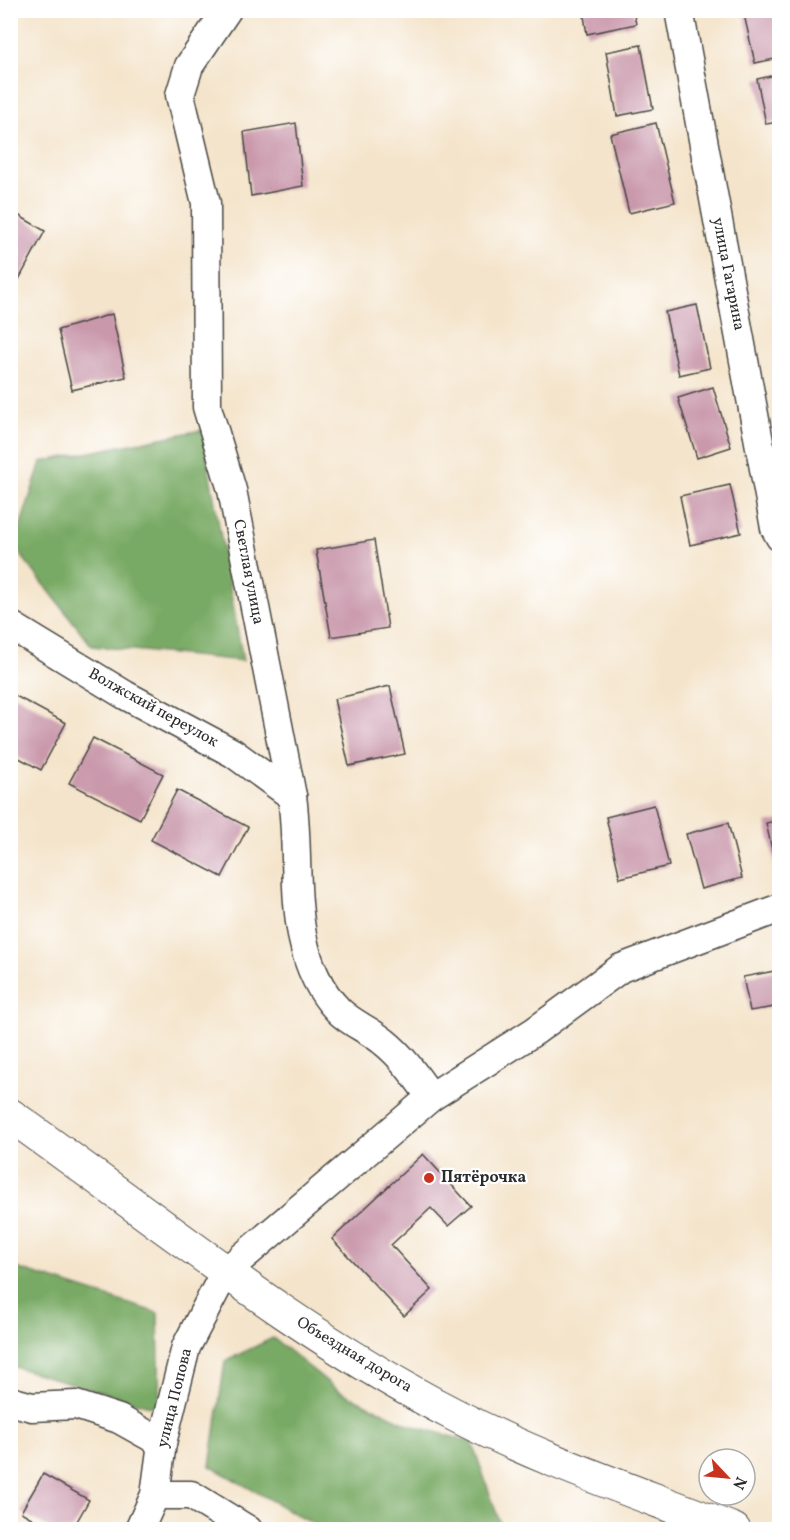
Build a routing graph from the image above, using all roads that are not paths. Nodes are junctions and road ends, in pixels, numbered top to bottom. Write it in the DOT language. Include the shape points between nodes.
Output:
graph roads {
  1 [pos="226,10"];
  2 [pos="679,10"];
  3 [pos="780,537"];
  4 [pos="10,625"];
  5 [pos="292,796"];
  6 [pos="780,908"];
  7 [pos="431,1097"];
  8 [pos="10,1114"];
  9 [pos="225,1272"];
  10 [pos="10,1401"];
  11 [pos="162,1443"];
  12 [pos="155,1495"];
  13 [pos="139,1530"];
  14 [pos="248,1530"];
  15 [pos="734,1530"];
  1 -- 5 [label="street, Светлая улица" via="189,66 180,95 206,203 207,407 232,490"];
  2 -- 3 [label="street, улица Гагарина" via="775,528"];
  4 -- 5 [label="street, Волжский переулок" via="233,753"];
  5 -- 7 [label="street, Светлая улица" via="297,833 296,887 304,946 316,982 339,1012 384,1042 407,1065"];
  6 -- 7 [label="street" via="621,968"];
  7 -- 9 [label="street"];
  8 -- 9 [label="main road, Объездная дорога"];
  9 -- 11 [label="street, улица Попова" via="186,1347"];
  9 -- 15 [label="main road, Объездная дорога" via="338,1349 453,1414 531,1451"];
  10 -- 11 [label="street" via="32,1407 76,1405 119,1419"];
  11 -- 12 [label="street, улица Попова"];
  12 -- 13 [label="street, улица Попова"];
  12 -- 14 [label="street" via="191,1495"];
}
